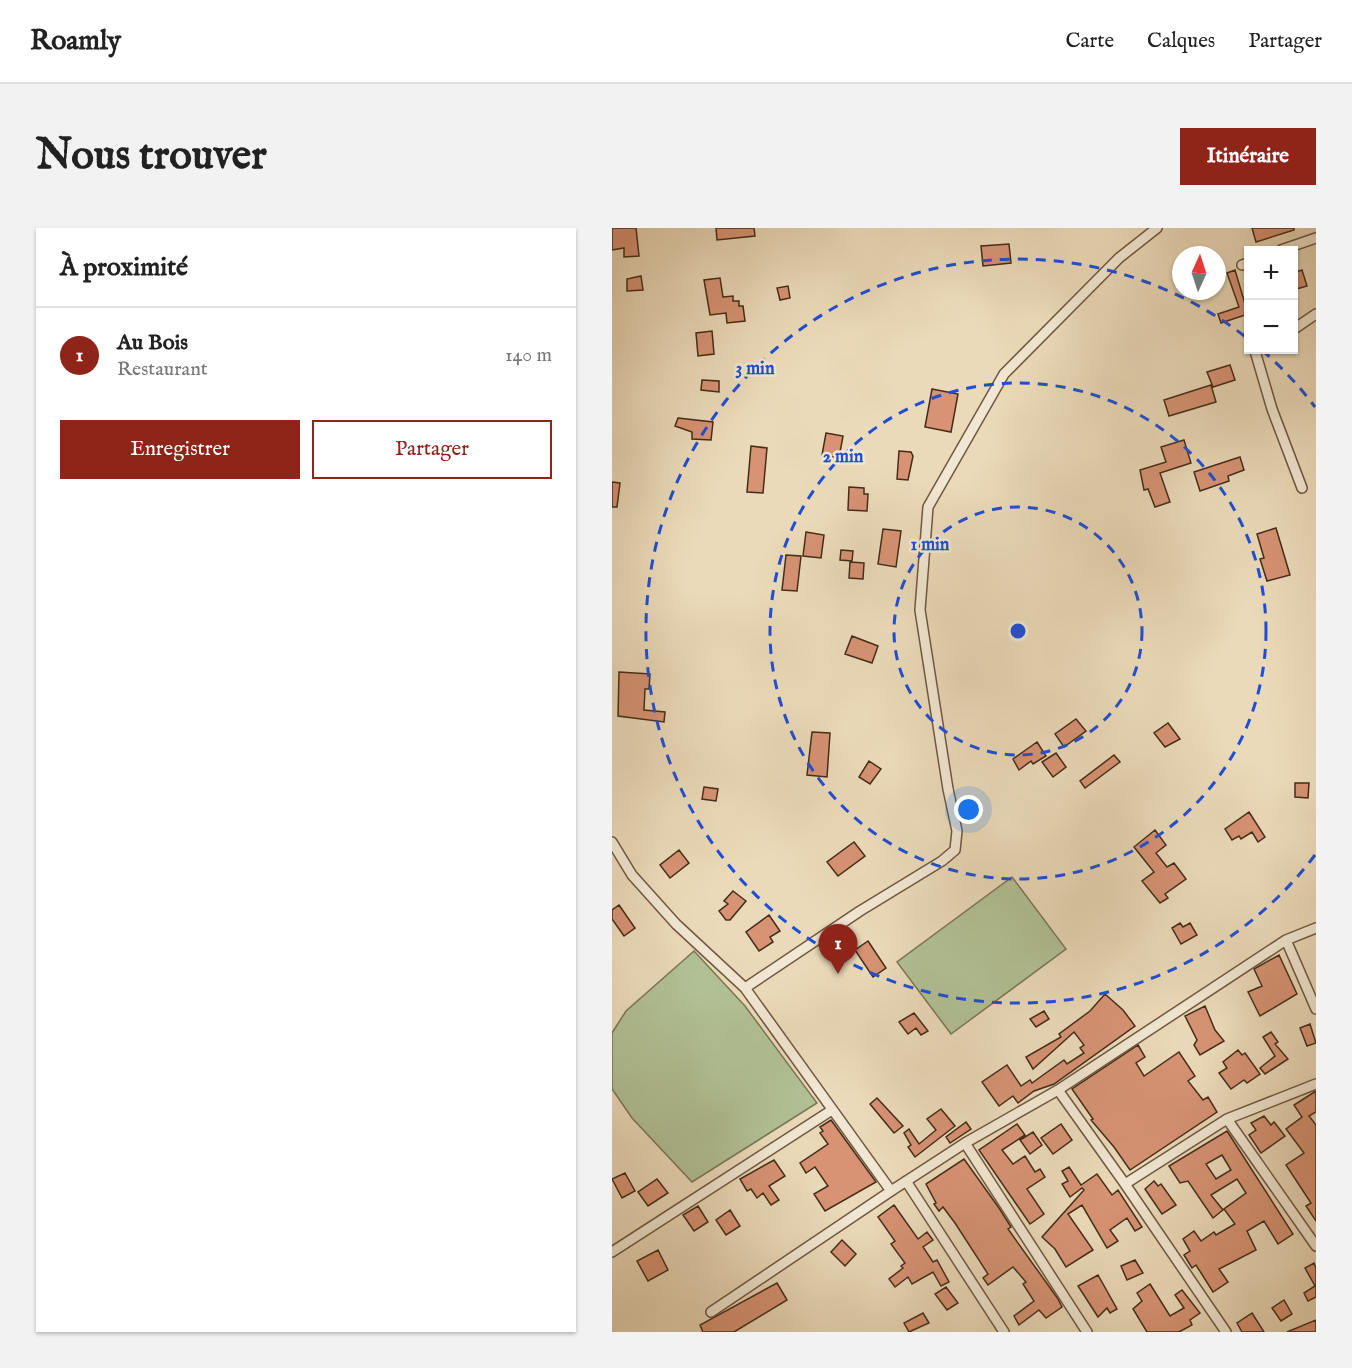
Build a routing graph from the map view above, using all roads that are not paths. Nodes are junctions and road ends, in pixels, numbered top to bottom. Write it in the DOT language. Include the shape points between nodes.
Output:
graph roads {
  1 [pos="1157,228"];
  2 [pos="1316,238"];
  3 [pos="1293,246"];
  4 [pos="1316,314"];
  5 [pos="1298,326"];
  6 [pos="1256,354"];
  7 [pos="1302,488"];
  8 [pos="612,842"];
  9 [pos="1316,928"];
  10 [pos="1286,940"];
  11 [pos="745,988"];
  12 [pos="1316,1009"];
  13 [pos="1316,1084"];
  14 [pos="1058,1090"];
  15 [pos="832,1110"];
  16 [pos="1227,1119"];
  17 [pos="965,1143"];
  18 [pos="906,1181"];
  19 [pos="1125,1184"];
  20 [pos="891,1191"];
  21 [pos="1316,1246"];
  22 [pos="612,1252"];
  23 [pos="711,1312"];
  24 [pos="1004,1332"];
  25 [pos="1087,1332"];
  26 [pos="1226,1332"];
  1 -- 11 [label="street" via="1119,258 1004,375 928,507 920,610 957,831 955,850"];
  2 -- 3 [label="street"];
  4 -- 5 [label="street"];
  6 -- 7 [label="street"];
  8 -- 11 [label="street" via="632,875 676,924"];
  9 -- 10 [label="street"];
  10 -- 12 [label="street"];
  10 -- 14 [label="street"];
  11 -- 15 [label="street"];
  13 -- 16 [label="street"];
  14 -- 17 [label="street"];
  14 -- 19 [label="street"];
  15 -- 20 [label="street"];
  15 -- 22 [label="street"];
  16 -- 19 [label="street"];
  16 -- 21 [label="street"];
  17 -- 18 [label="street"];
  17 -- 25 [label="street"];
  18 -- 20 [label="street"];
  18 -- 24 [label="street"];
  19 -- 26 [label="street"];
  20 -- 23 [label="street"];
}
